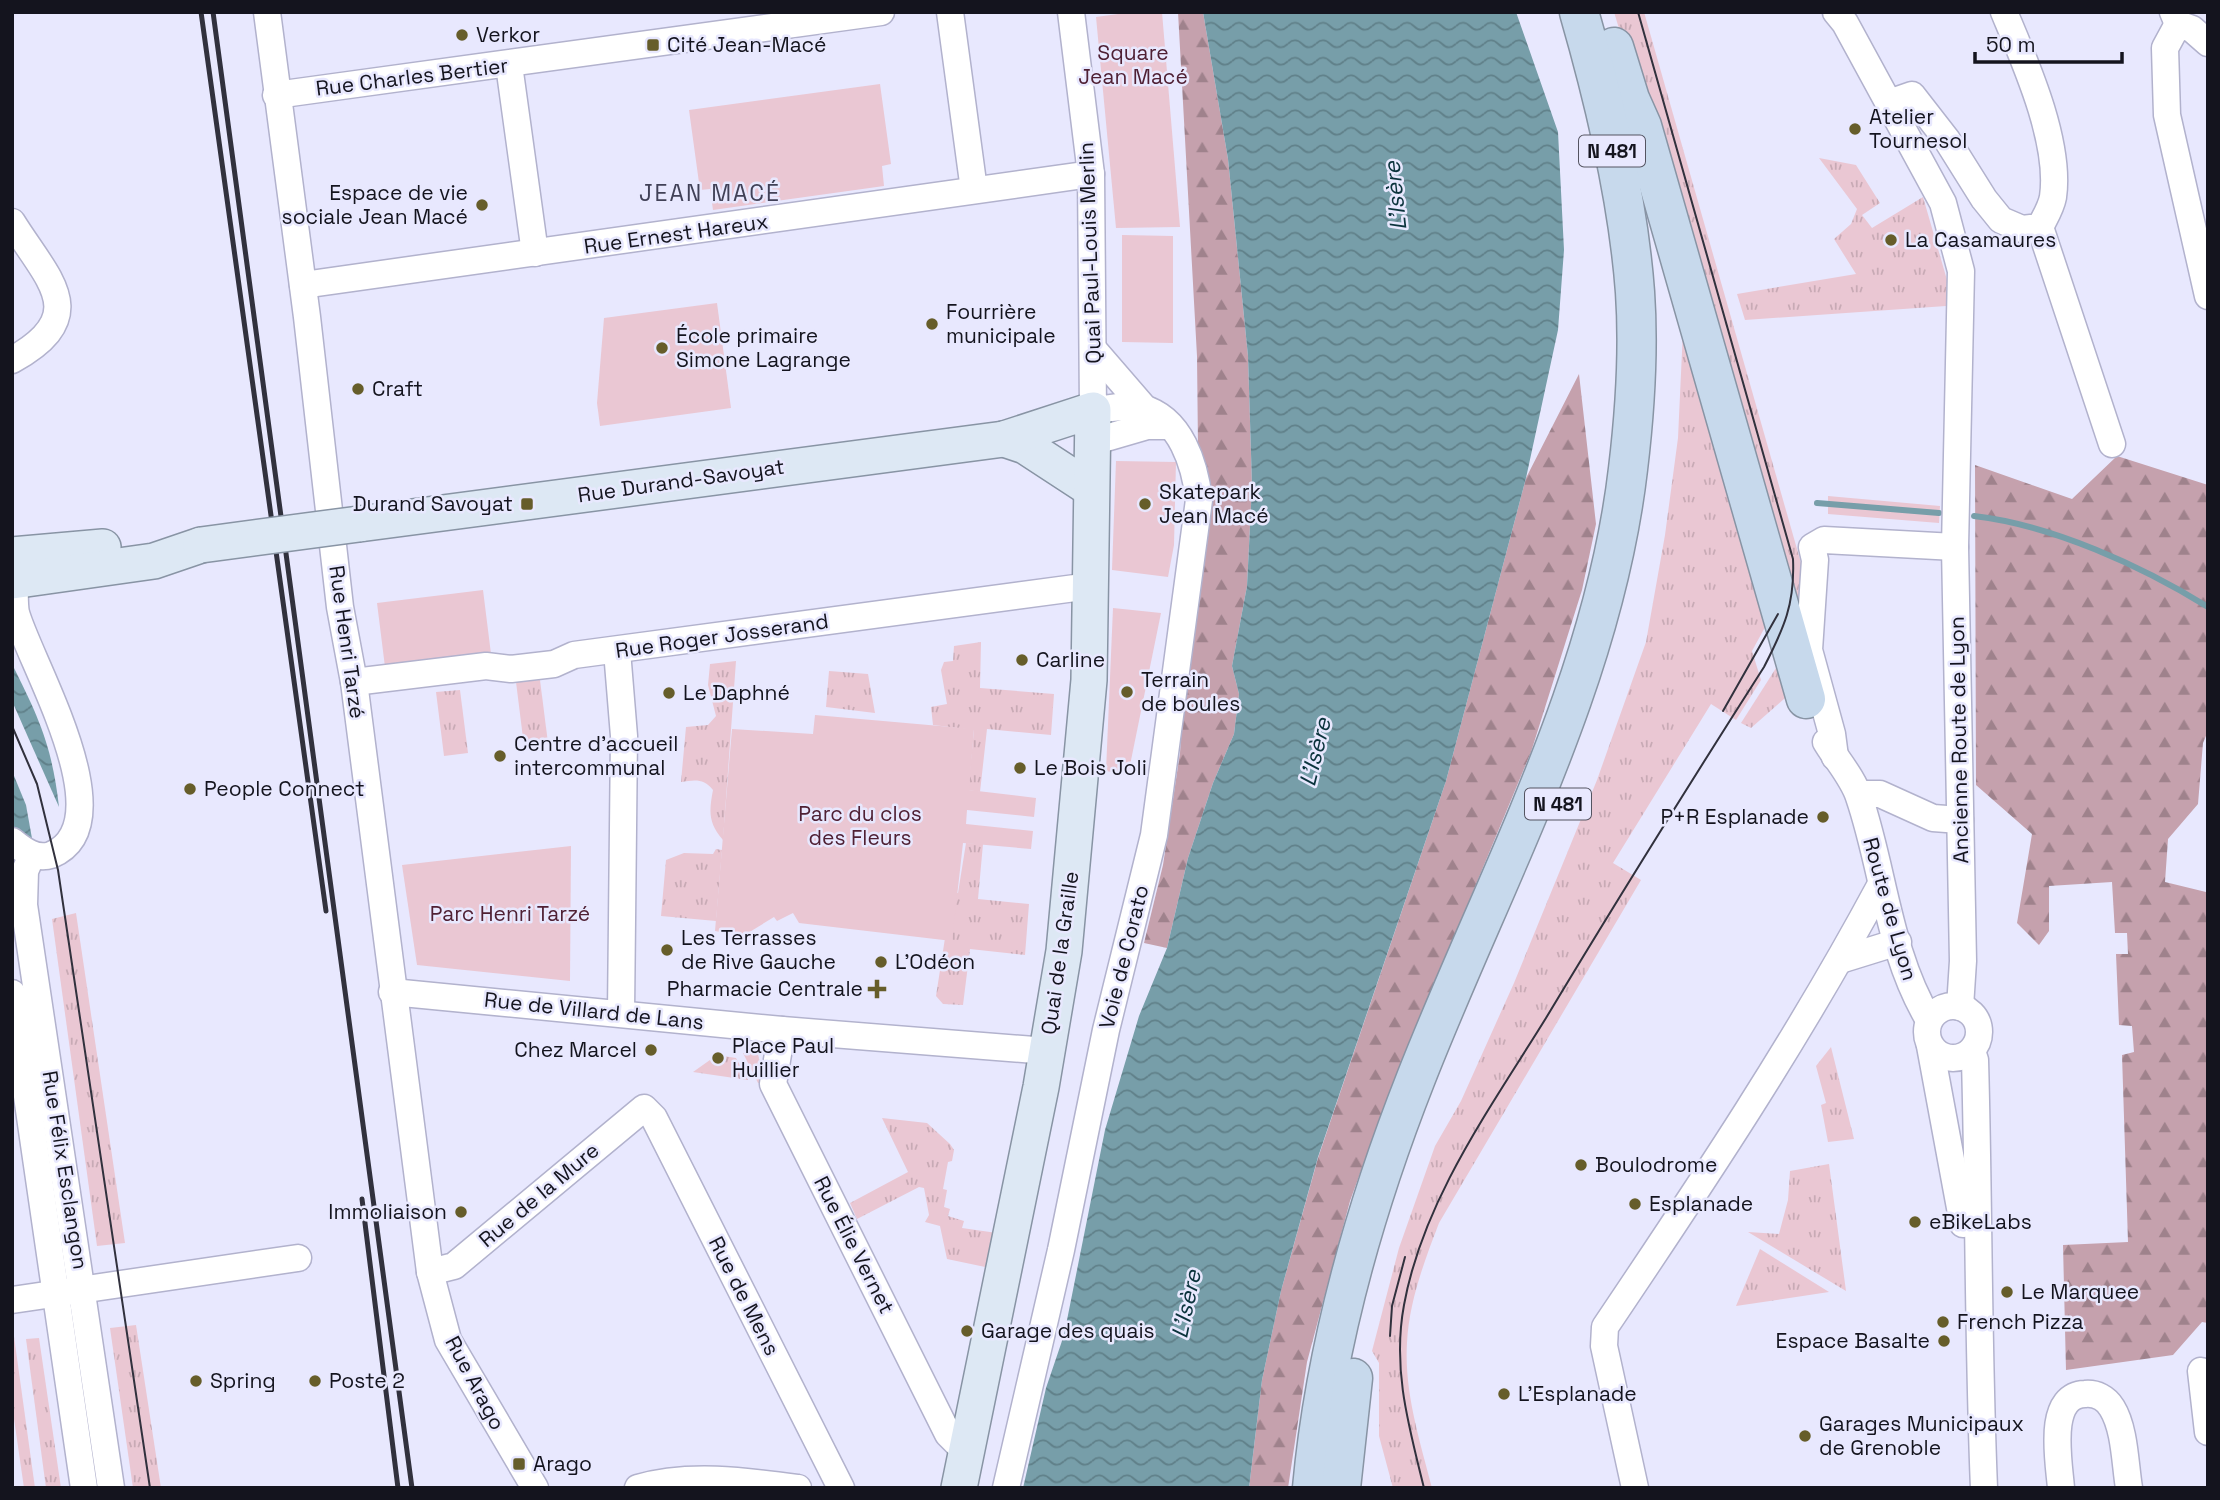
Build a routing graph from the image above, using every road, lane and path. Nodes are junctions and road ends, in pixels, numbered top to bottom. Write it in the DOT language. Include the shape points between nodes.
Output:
graph roads {
  1 [pos="267,12"];
  2 [pos="881,12"];
  3 [pos="950,12"];
  4 [pos="1071,12"];
  5 [pos="1580,12"];
  6 [pos="1604,12"];
  7 [pos="1836,12"];
  8 [pos="2004,12"];
  9 [pos="2175,18"];
  10 [pos="2208,43"];
  11 [pos="509,65"];
  12 [pos="276,95"];
  13 [pos="1630,99"];
  14 [pos="1889,103"];
  15 [pos="1091,174"];
  16 [pos="974,190"];
  17 [pos="12,222"];
  18 [pos="2040,227"];
  19 [pos="535,253"];
  20 [pos="303,285"];
  21 [pos="2208,296"];
  22 [pos="1094,351"];
  23 [pos="12,360"];
  24 [pos="1144,409"];
  25 [pos="1093,426"];
  26 [pos="1170,426"];
  27 [pos="1014,443"];
  28 [pos="2112,444"];
  29 [pos="1091,489"];
  30 [pos="1955,547"];
  31 [pos="13,572"];
  32 [pos="1090,586"];
  33 [pos="12,640"];
  34 [pos="617,651"];
  35 [pos="39,672"];
  36 [pos="354,682"];
  37 [pos="1806,699"];
  38 [pos="1835,757"];
  39 [pos="1858,794"];
  40 [pos="1960,820"];
  41 [pos="22,848"];
  42 [pos="1880,886"];
  43 [pos="1898,942"];
  44 [pos="1840,960"];
  45 [pos="392,992"];
  46 [pos="12,993"];
  47 [pos="1960,1007"];
  48 [pos="621,1013"];
  49 [pos="1929,1020"];
  50 [pos="782,1030"];
  51 [pos="1930,1046"];
  52 [pos="1046,1051"];
  53 [pos="1972,1051"];
  54 [pos="644,1108"];
  55 [pos="298,1258"];
  56 [pos="430,1272"];
  57 [pos="84,1291"];
  58 [pos="57,1295"];
  59 [pos="12,1300"];
  60 [pos="1978,1329"];
  61 [pos="2201,1371"];
  62 [pos="2208,1432"];
  63 [pos="965,1451"];
  64 [pos="84,1488"];
  65 [pos="111,1488"];
  66 [pos="534,1488"];
  67 [pos="638,1488"];
  68 [pos="798,1488"];
  69 [pos="841,1488"];
  70 [pos="959,1488"];
  71 [pos="1006,1488"];
  72 [pos="1312,1488"];
  73 [pos="1341,1488"];
  74 [pos="1635,1488"];
  75 [pos="1984,1488"];
  76 [pos="2061,1488"];
  77 [pos="2129,1488"];
  1 -- 12 [label="street, Rue Henri Tarzé"];
  2 -- 11 [label="street, Rue Charles Bertier"];
  3 -- 16 [label="street"];
  4 -- 15 [label="street, Quai Paul-Louis Merlin"];
  5 -- 72 [label="highway, N 481" via="1621,192 1635,292 1636,361 1626,483 1590,641 1556,741 1517,847 1416,1077 1368,1210 1338,1328"];
  6 -- 13 [label="highway, N 481"];
  7 -- 14 [label="street, Ancienne Route de Lyon"];
  8 -- 18 [label="street" via="2023,57 2051,155 2053,196"];
  9 -- 10 [label="street"];
  9 -- 21 [label="street" via="2165,48 2167,115"];
  11 -- 12 [label="street, Rue Charles Bertier"];
  11 -- 19 [label="street"];
  12 -- 20 [label="street, Rue Henri Tarzé"];
  13 -- 37 [label="highway" via="1642,126"];
  13 -- 73 [label="highway, N 481" via="1650,227 1658,335 1652,450 1635,570 1578,752 1392,1215 1350,1393"];
  14 -- 18 [label="street" via="1912,95 2001,220 2022,229"];
  14 -- 30 [label="street, Ancienne Route de Lyon" via="1943,203 1961,271"];
  15 -- 16 [label="street, Rue Ernest Hareux"];
  15 -- 22 [label="street, Quai Paul-Louis Merlin"];
  16 -- 19 [label="street, Rue Ernest Hareux"];
  17 -- 23 [label="street" via="51,282 59,305 54,325 38,346"];
  18 -- 28 [label="street"];
  19 -- 20 [label="street, Rue Ernest Hareux"];
  20 -- 36 [label="street, Rue Henri Tarzé" via="340,607"];
  22 -- 24 [label="street, Voie de Corato"];
  22 -- 25 [label="street, Quai Paul-Louis Merlin"];
  24 -- 25 [label="street"];
  24 -- 26 [label="street, Voie de Corato"];
  25 -- 26 [label="street"];
  25 -- 27 [label="main road, Rue Durand-Savoyat"];
  25 -- 29 [label="main road, Quai de la Graille"];
  26 -- 71 [label="street, Voie de Corato" via="1193,463 1199,500 1162,786"];
  27 -- 29 [label="main road"];
  27 -- 31 [label="main road, Rue Durand-Savoyat, bridge" via="201,545 154,561"];
  29 -- 32 [label="main road, Quai de la Graille"];
  30 -- 38 [label="street, Route de Lyon" via="1824,540 1812,547 1809,650"];
  30 -- 40 [label="street, Ancienne Route de Lyon"];
  31 -- 35 [label="street" via="16,614"];
  32 -- 34 [label="street, Rue Roger Josserand"];
  32 -- 52 [label="main road, Quai de la Graille" via="1089,680 1065,951"];
  33 -- 35 [label="street"];
  34 -- 36 [label="street, Rue Roger Josserand" via="574,655 554,664 510,669 486,666"];
  34 -- 48 [label="street" via="624,736"];
  35 -- 41 [label="street" via="71,752 79,794 78,819 70,839 55,853 46,857"];
  36 -- 45 [label="street, Rue Henri Tarzé"];
  37 -- 38 [label="street, Route de Lyon"];
  38 -- 39 [label="street, Route de Lyon"];
  39 -- 40 [label="street" via="1880,794 1933,818"];
  39 -- 42 [label="street, Route de Lyon"];
  40 -- 47 [label="street, Ancienne Route de Lyon"];
  41 -- 57 [label="street, Rue Félix Esclangon" via="24,905"];
  42 -- 43 [label="street, Route de Lyon"];
  42 -- 44 [label="street"];
  43 -- 44 [label="street"];
  43 -- 49 [label="street, Route de Lyon"];
  44 -- 74 [label="street" via="1690,1201 1605,1327 1604,1346"];
  45 -- 48 [label="street, Rue de Villard de Lans"];
  45 -- 56 [label="street, Rue Henri Tarzé"];
  46 -- 58 [label="street, Rue Félix Esclangon"];
  47 -- 49 [label="street" via="1942,1008"];
  47 -- 53 [label="street" via="1968,1010 1978,1025"];
  48 -- 50 [label="street, Rue de Villard de Lans"];
  49 -- 51 [label="street"];
  50 -- 52 [label="street, Rue de Villard de Lans"];
  50 -- 63 [label="street, Rue Élie Vernet" via="773,1083 948,1434"];
  51 -- 53 [label="street" via="1950,1058"];
  51 -- 60 [label="street" via="1963,1214 1967,1299"];
  52 -- 63 [label="main road, Quai de la Graille"];
  53 -- 60 [label="street" via="1981,1297"];
  54 -- 56 [label="street, Rue de la Mure" via="454,1266"];
  54 -- 69 [label="street, Rue de Mens" via="654,1118"];
  55 -- 57 [label="street"];
  56 -- 66 [label="street, Rue Arago" via="449,1340"];
  57 -- 58 [label="street"];
  57 -- 65 [label="street, Rue Félix Esclangon"];
  58 -- 59 [label="street"];
  58 -- 64 [label="street, Rue Félix Esclangon"];
  60 -- 75 [label="street"];
  61 -- 62 [label="street"];
  63 -- 70 [label="main road, Quai de la Graille"];
  67 -- 68 [label="street" via="663,1480 756,1482"];
  76 -- 77 [label="street" via="2057,1430 2069,1399 2081,1394 2094,1394 2112,1407"];
}
